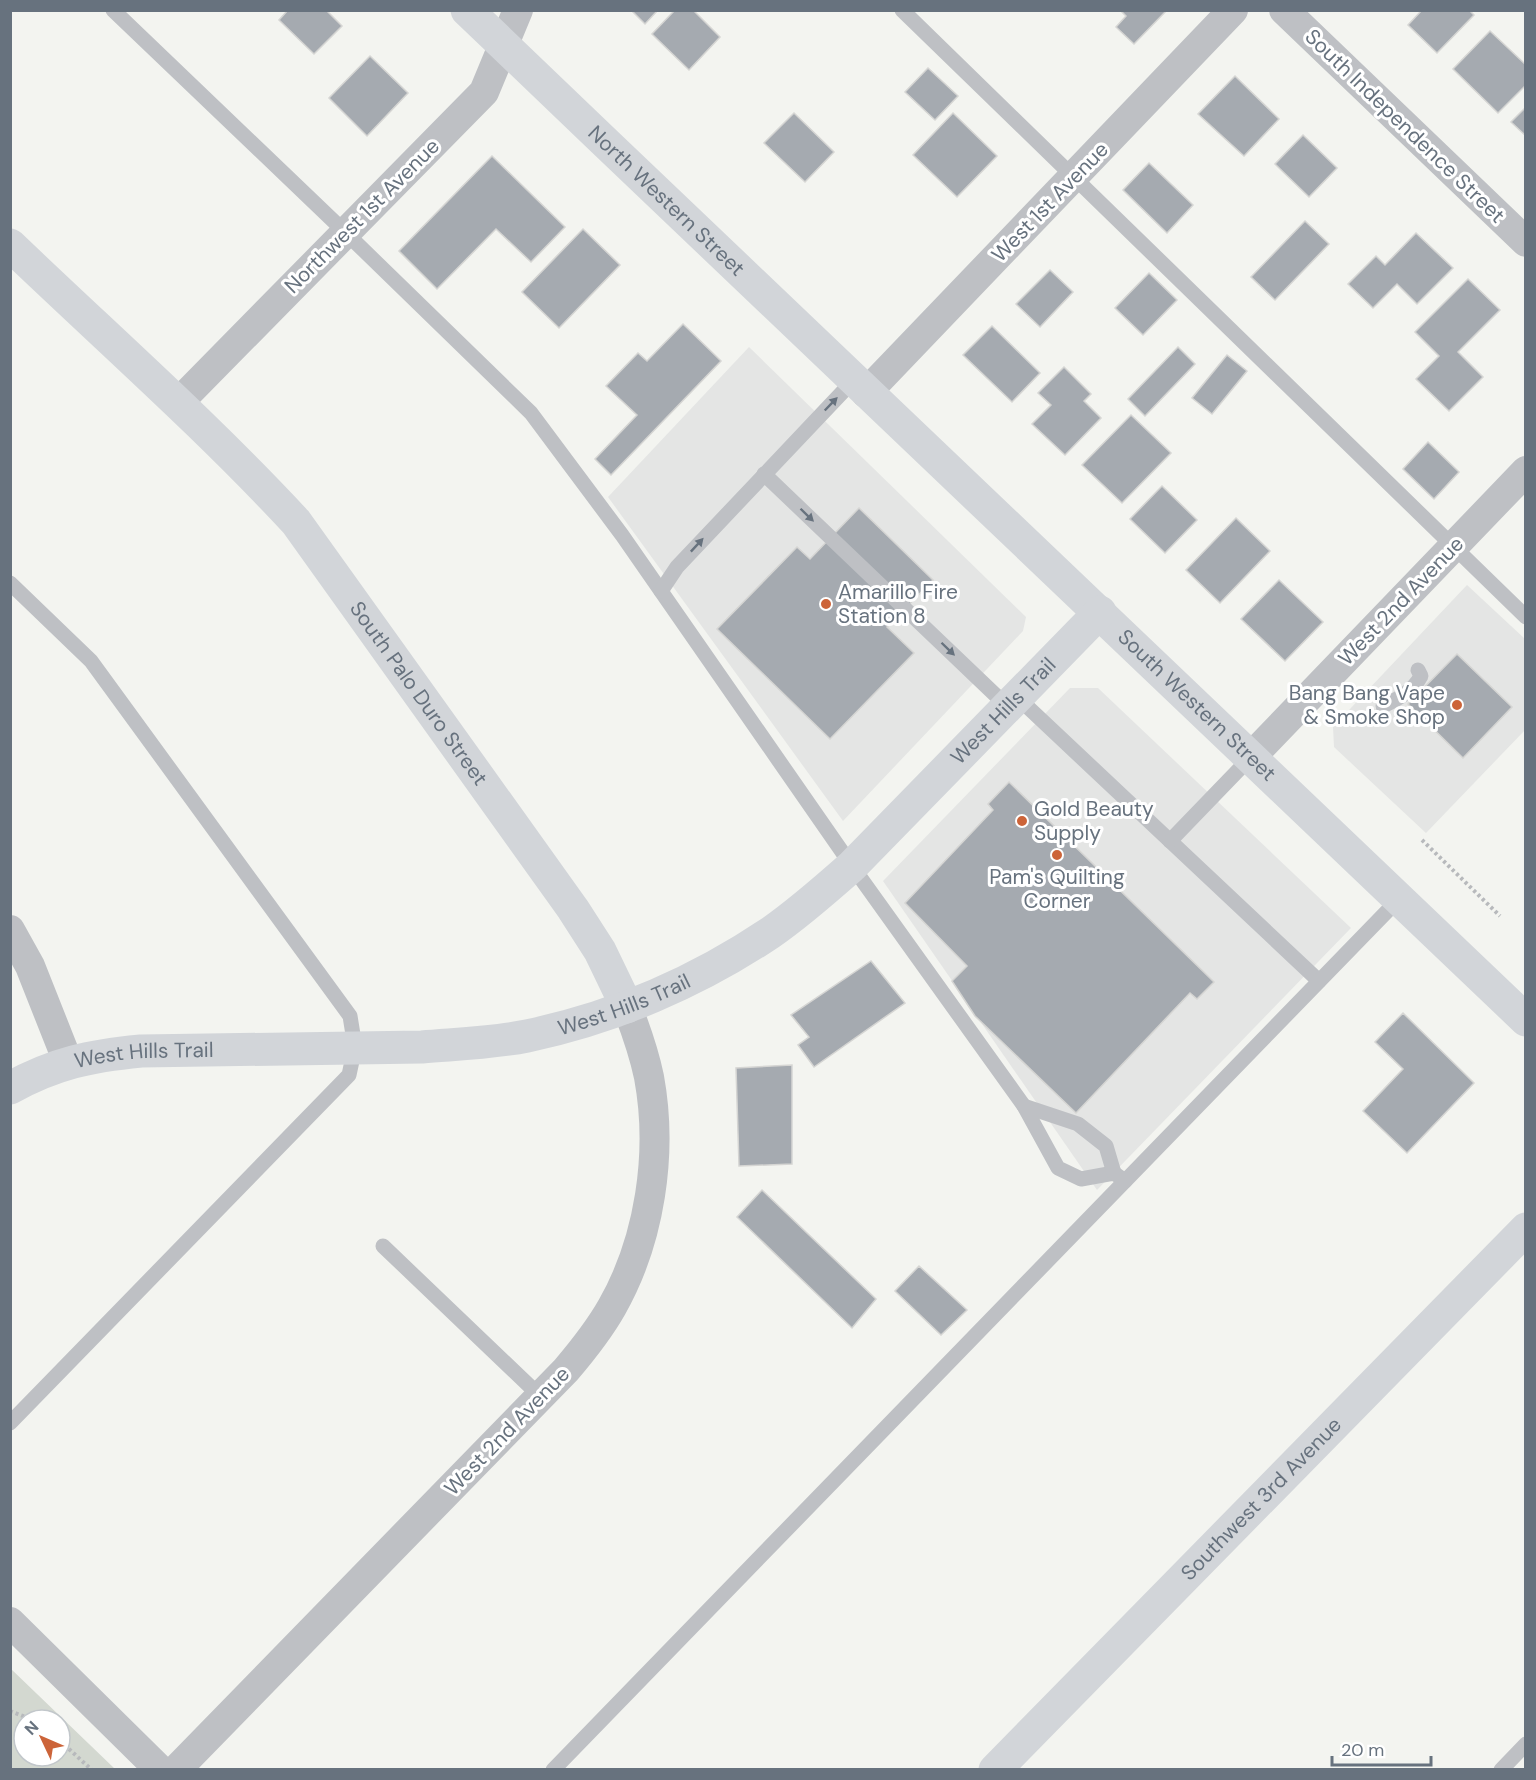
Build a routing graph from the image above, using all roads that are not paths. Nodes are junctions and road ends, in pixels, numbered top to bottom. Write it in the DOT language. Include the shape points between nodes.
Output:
graph roads {
  1 [pos="114,10"];
  2 [pos="467,10"];
  3 [pos="518,10"];
  4 [pos="902,10"];
  5 [pos="1233,10"];
  6 [pos="1284,10"];
  7 [pos="504,45"];
  8 [pos="1074,176"];
  9 [pos="346,232"];
  10 [pos="1526,243"];
  11 [pos="10,245"];
  12 [pos="860,387"];
  13 [pos="178,403"];
  14 [pos="1526,471"];
  15 [pos="764,474"];
  16 [pos="1453,546"];
  17 [pos="10,583"];
  18 [pos="661,591"];
  19 [pos="1100,612"];
  20 [pos="1526,617"];
  21 [pos="1418,670"];
  22 [pos="1012,702"];
  23 [pos="1383,706"];
  24 [pos="1251,757"];
  25 [pos="1170,841"];
  26 [pos="852,866"];
  27 [pos="1399,899"];
  28 [pos="10,930"];
  29 [pos="1319,981"];
  30 [pos="627,1007"];
  31 [pos="1526,1020"];
  32 [pos="355,1047"];
  33 [pos="68,1062"];
  34 [pos="10,1088"];
  35 [pos="1024,1106"];
  36 [pos="1120,1177"];
  37 [pos="1526,1230"];
  38 [pos="383,1246"];
  39 [pos="541,1397"];
  40 [pos="10,1423"];
  41 [pos="10,1622"];
  42 [pos="1526,1744"];
  43 [pos="160,1770"];
  44 [pos="176,1770"];
  45 [pos="553,1770"];
  46 [pos="995,1770"];
  47 [pos="1501,1770"];
  1 -- 9 [label="lane"];
  2 -- 7 [label="street, North Western Street"];
  3 -- 7 [label="street, Northwest 1st Avenue"];
  4 -- 8 [label="lane"];
  5 -- 8 [label="street, West 1st Avenue"];
  6 -- 10 [label="street, South Independence Street"];
  7 -- 9 [label="street, Northwest 1st Avenue" via="484,92"];
  7 -- 12 [label="street, North Western Street"];
  8 -- 12 [label="street, West 1st Avenue"];
  8 -- 16 [label="lane"];
  9 -- 13 [label="street, Northwest 1st Avenue"];
  9 -- 18 [label="lane" via="531,412"];
  11 -- 13 [label="street, South Palo Duro Street"];
  15 -- 12 [label="lane, one-way"];
  12 -- 19 [label="street, South Western Street"];
  13 -- 30 [label="street, South Palo Duro Street" via="262,486 319,552 573,909 600,951"];
  14 -- 16 [label="street, West 2nd Avenue"];
  18 -- 15 [label="lane, one-way" via="676,567"];
  15 -- 22 [label="lane, one-way"];
  16 -- 20 [label="lane"];
  16 -- 24 [label="street, West 2nd Avenue"];
  17 -- 32 [label="lane" via="91,661 350,1016"];
  18 -- 26 [label="lane"];
  19 -- 22 [label="street, West Hills Trail"];
  19 -- 24 [label="street, South Western Street"];
  21 -- 23 [label="lane" via="1418,681 1400,698"];
  22 -- 25 [label="lane"];
  22 -- 26 [label="street, West Hills Trail"];
  24 -- 25 [label="lane"];
  24 -- 27 [label="street, South Western Street"];
  25 -- 29 [label="lane"];
  26 -- 30 [label="street, West Hills Trail" via="772,932 723,962"];
  26 -- 35 [label="lane"];
  27 -- 29 [label="lane"];
  27 -- 31 [label="street, South Western Street"];
  28 -- 33 [label="street" via="30,966"];
  29 -- 36 [label="lane"];
  30 -- 32 [label="street, West Hills Trail" via="525,1036 422,1047"];
  30 -- 39 [label="street, West 2nd Avenue" via="649,1077 653,1115 650,1194 630,1272 612,1307 573,1362"];
  32 -- 33 [label="street, West Hills Trail" via="141,1051"];
  32 -- 40 [label="lane" via="350,1075"];
  33 -- 34 [label="street, West Hills Trail"];
  35 -- 36 [label="lane" via="1078,1124 1106,1146"];
  35 -- 36 [label="lane" via="1058,1168 1081,1179"];
  36 -- 45 [label="lane"];
  37 -- 46 [label="street, Southwest 3rd Avenue"];
  38 -- 39 [label="lane"];
  39 -- 44 [label="street, West 2nd Avenue"];
  41 -- 43 [label="street"];
  42 -- 47 [label="lane"];
}
